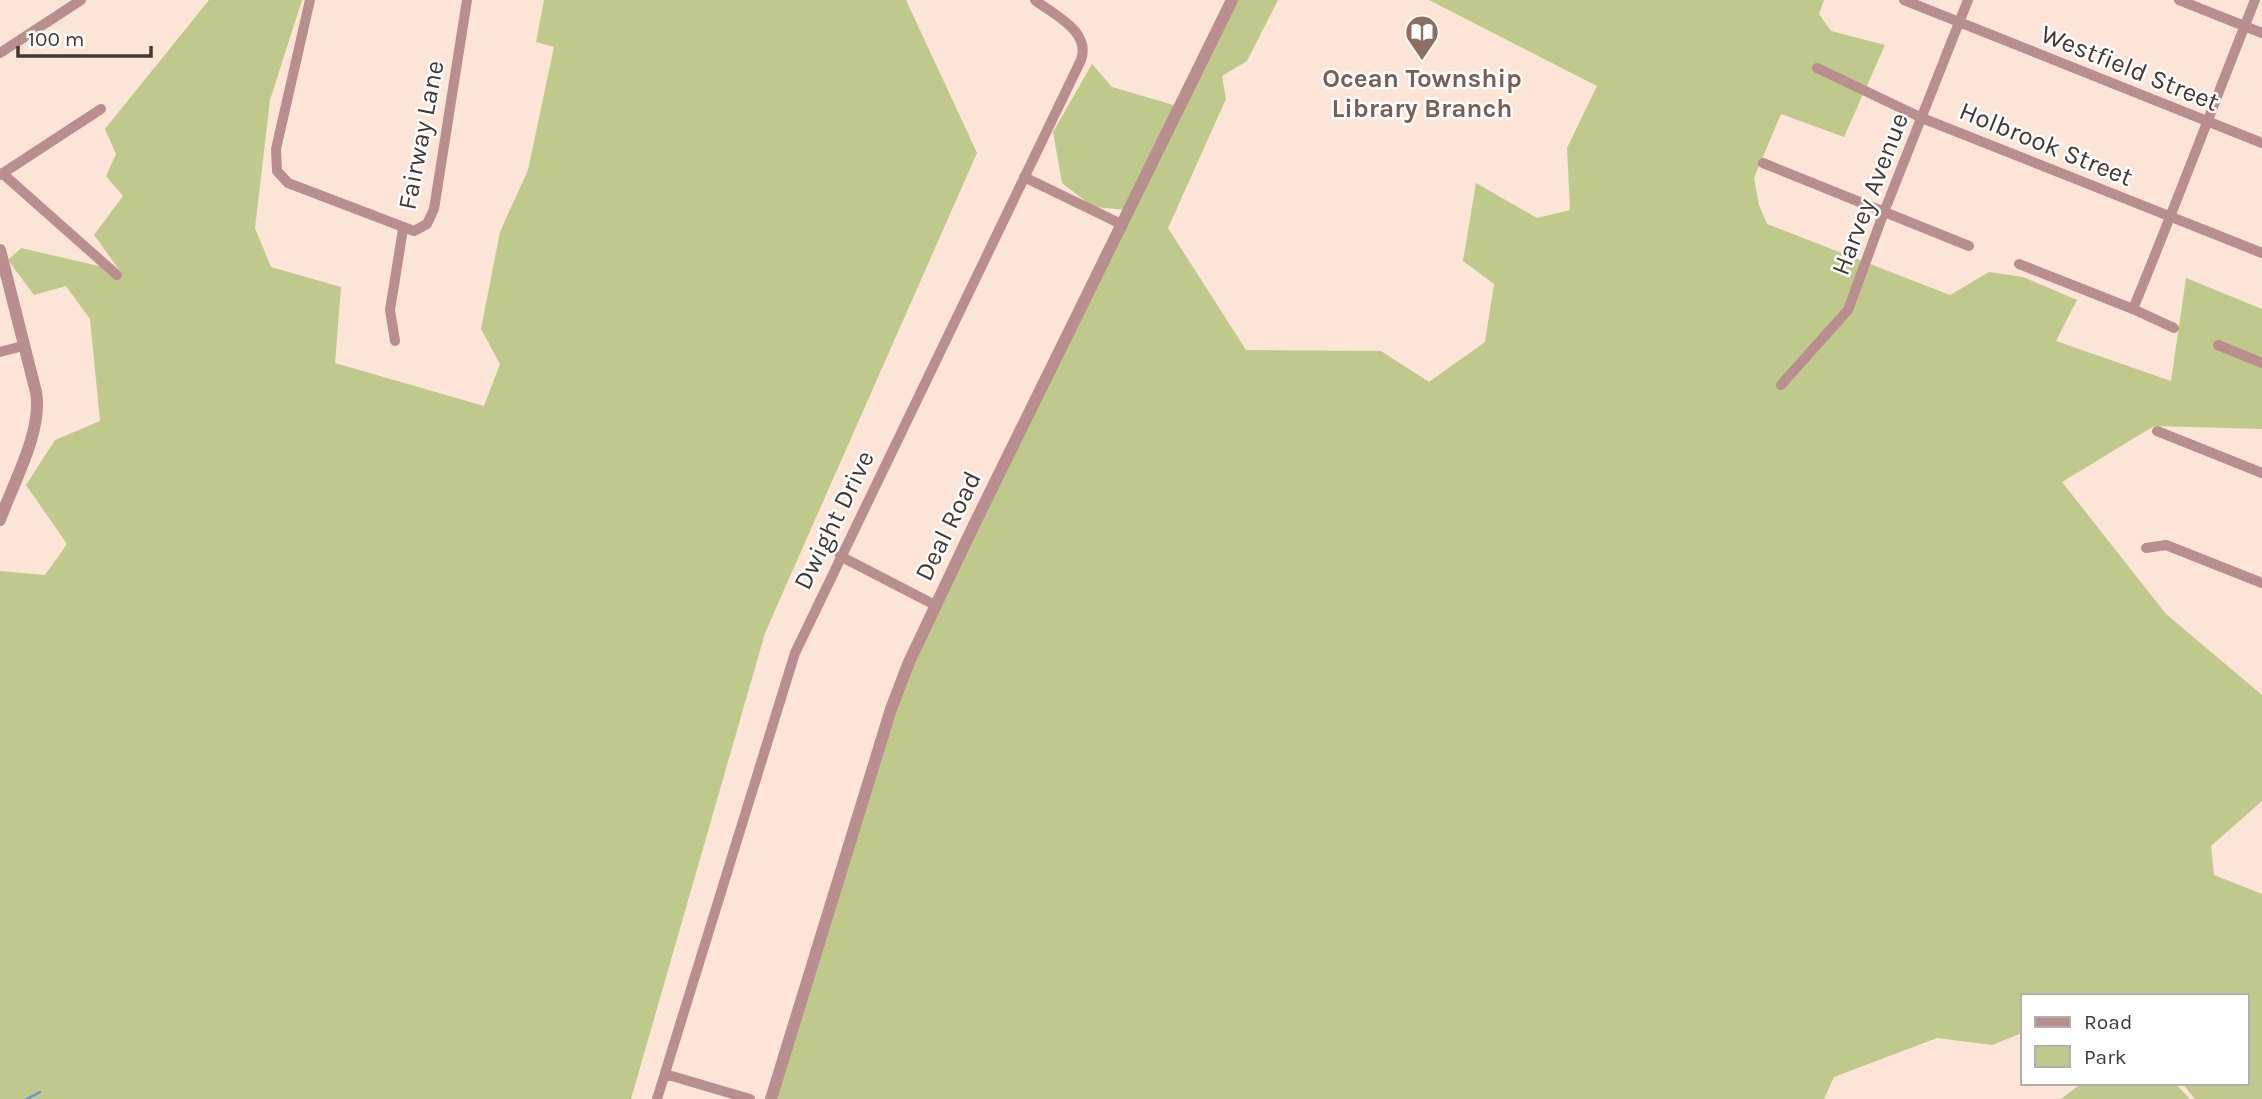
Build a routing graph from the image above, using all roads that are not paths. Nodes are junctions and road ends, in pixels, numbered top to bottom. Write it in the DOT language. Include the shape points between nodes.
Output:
graph roads {
  1 [pos="81,0"];
  2 [pos="310,0"];
  3 [pos="467,0"];
  4 [pos="1035,0"];
  5 [pos="1232,0"];
  6 [pos="1904,0"];
  7 [pos="1968,0"];
  8 [pos="2179,0"];
  9 [pos="2255,0"];
  10 [pos="1959,23"];
  11 [pos="2244,26"];
  12 [pos="2262,33"];
  13 [pos="0,53"];
  14 [pos="1816,68"];
  15 [pos="101,109"];
  16 [pos="1922,117"];
  17 [pos="2206,121"];
  18 [pos="2262,143"];
  19 [pos="1763,163"];
  20 [pos="1,174"];
  21 [pos="1024,177"];
  22 [pos="1884,212"];
  23 [pos="2171,217"];
  24 [pos="1123,225"];
  25 [pos="403,229"];
  26 [pos="1969,246"];
  27 [pos="0,250"];
  28 [pos="2262,253"];
  29 [pos="2019,264"];
  30 [pos="117,275"];
  31 [pos="2133,309"];
  32 [pos="2174,328"];
  33 [pos="395,341"];
  34 [pos="2218,345"];
  35 [pos="23,346"];
  36 [pos="0,352"];
  37 [pos="2262,363"];
  38 [pos="1781,386"];
  39 [pos="2157,431"];
  40 [pos="2262,473"];
  41 [pos="0,520"];
  42 [pos="2147,548"];
  43 [pos="840,556"];
  44 [pos="2262,583"];
  45 [pos="936,606"];
  46 [pos="665,1074"];
  47 [pos="657,1099"];
  48 [pos="750,1099"];
  49 [pos="771,1099"];
  1 -- 13 [label="street"];
  2 -- 25 [label="street" via="276,149 277,171 288,183"];
  3 -- 25 [label="street, Fairway Lane" via="432,215 421,230"];
  4 -- 21 [label="street, Dwight Drive" via="1078,33 1084,47"];
  5 -- 24 [label="street, Deal Road"];
  6 -- 10 [label="street, Westfield Street"];
  7 -- 10 [label="street, Harvey Avenue"];
  8 -- 11 [label="street"];
  9 -- 11 [label="street"];
  10 -- 16 [label="street, Harvey Avenue"];
  10 -- 17 [label="street, Westfield Street"];
  11 -- 12 [label="street"];
  11 -- 17 [label="street"];
  14 -- 16 [label="street, Holbrook Street"];
  15 -- 20 [label="street"];
  16 -- 22 [label="street, Harvey Avenue"];
  16 -- 23 [label="street, Holbrook Street"];
  17 -- 18 [label="street, Westfield Street"];
  17 -- 23 [label="street"];
  19 -- 22 [label="street"];
  20 -- 30 [label="street"];
  21 -- 24 [label="street"];
  21 -- 43 [label="street, Dwight Drive"];
  22 -- 26 [label="street"];
  22 -- 38 [label="street, Harvey Avenue" via="1848,310"];
  23 -- 28 [label="street, Holbrook Street"];
  23 -- 31 [label="street"];
  24 -- 45 [label="street, Deal Road"];
  25 -- 33 [label="street, Fairway Lane" via="390,310"];
  27 -- 35 [label="street"];
  29 -- 31 [label="street"];
  31 -- 32 [label="street"];
  34 -- 37 [label="street"];
  35 -- 36 [label="street"];
  35 -- 41 [label="street" via="36,392 37,418"];
  39 -- 40 [label="street"];
  42 -- 44 [label="street" via="2166,545"];
  43 -- 45 [label="street"];
  43 -- 46 [label="street, Dwight Drive" via="787,675"];
  45 -- 49 [label="street, Deal Road" via="891,709"];
  46 -- 47 [label="street, Dwight Drive"];
  46 -- 48 [label="street"];
}
